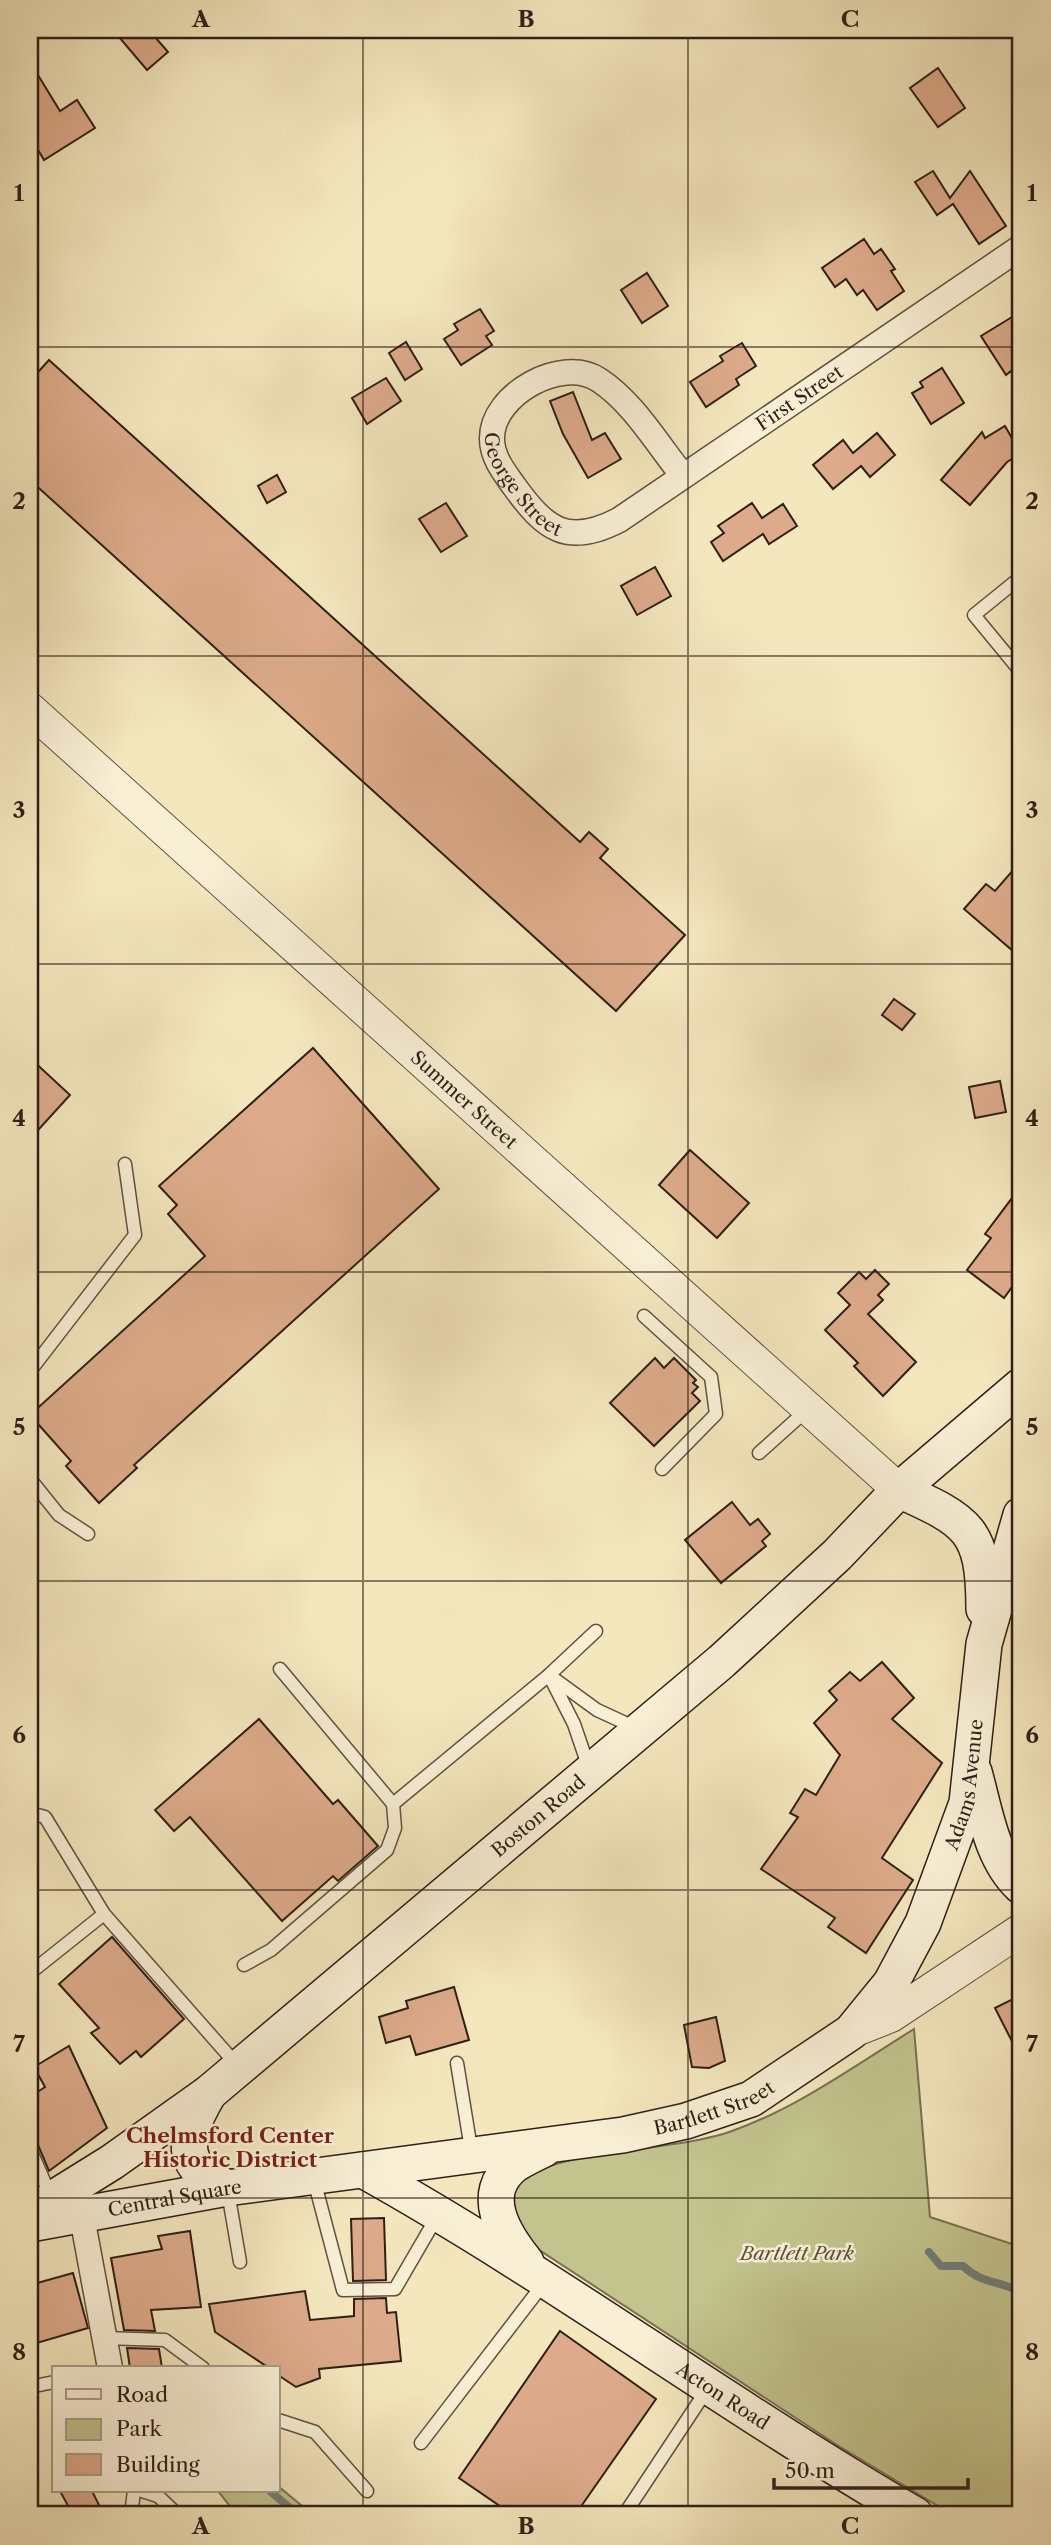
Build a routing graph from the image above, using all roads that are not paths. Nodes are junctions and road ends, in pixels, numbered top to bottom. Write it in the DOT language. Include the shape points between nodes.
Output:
graph roads {
  1 [pos="1021,247"];
  2 [pos="683,476"];
  3 [pos="570,533"];
  4 [pos="1021,577"];
  5 [pos="1021,672"];
  6 [pos="30,709"];
  7 [pos="125,1164"];
  8 [pos="643,1316"];
  9 [pos="30,1371"];
  10 [pos="1021,1386"];
  11 [pos="809,1409"];
  12 [pos="759,1453"];
  13 [pos="662,1469"];
  14 [pos="30,1479"];
  15 [pos="899,1490"];
  16 [pos="1021,1515"];
  17 [pos="963,1525"];
  18 [pos="88,1534"];
  19 [pos="837,1555"];
  20 [pos="596,1631"];
  21 [pos="984,1644"];
  22 [pos="280,1669"];
  23 [pos="550,1675"];
  24 [pos="639,1730"];
  25 [pos="972,1766"];
  26 [pos="590,1773"];
  27 [pos="393,1804"];
  28 [pos="30,1813"];
  29 [pos="1021,1886"];
  30 [pos="104,1914"];
  31 [pos="1021,1930"];
  32 [pos="244,1965"];
  33 [pos="30,1973"];
  34 [pos="851,2032"];
  35 [pos="457,2063"];
  36 [pos="239,2067"];
  37 [pos="209,2093"];
  38 [pos="555,2143"];
  39 [pos="30,2149"];
  40 [pos="472,2155"];
  41 [pos="363,2170"];
  42 [pos="313,2177"];
  43 [pos="227,2188"];
  44 [pos="37,2212"];
  45 [pos="439,2214"];
  46 [pos="82,2217"];
  47 [pos="240,2262"];
  48 [pos="540,2276"];
  49 [pos="104,2338"];
  50 [pos="110,2366"];
  51 [pos="200,2366"];
  52 [pos="52,2382"];
  53 [pos="30,2387"];
  54 [pos="708,2388"];
  55 [pos="280,2421"];
  56 [pos="421,2443"];
  57 [pos="367,2491"];
  58 [pos="134,2492"];
  59 [pos="145,2492"];
  60 [pos="131,2515"];
  61 [pos="178,2515"];
  62 [pos="624,2515"];
  63 [pos="915,2515"];
  1 -- 2 [label="street, First Street"];
  2 -- 3 [label="street, First Street" via="605,527"];
  2 -- 3 [label="street, George Street" via="616,393 597,378 581,372 541,377 508,402 496,418 491,442 497,462 535,515 556,530"];
  4 -- 5 [label="lane" via="974,615"];
  6 -- 11 [label="street, Summer Street"];
  7 -- 9 [label="lane" via="135,1235"];
  8 -- 13 [label="lane" via="711,1377 716,1414"];
  10 -- 15 [label="main road, Boston Road"];
  11 -- 12 [label="lane"];
  11 -- 15 [label="street, Summer Street"];
  14 -- 18 [label="lane" via="60,1515"];
  15 -- 17 [label="main road" via="946,1511"];
  15 -- 19 [label="main road, Boston Road"];
  16 -- 21 [label="main road, Adams Avenue"];
  17 -- 19 [label="main road" via="896,1522"];
  17 -- 21 [label="main road" via="976,1543 984,1569"];
  19 -- 24 [label="main road, Boston Road"];
  20 -- 23 [label="lane"];
  21 -- 25 [label="main road, Adams Avenue"];
  22 -- 27 [label="lane"];
  23 -- 24 [label="lane" via="597,1710"];
  23 -- 26 [label="lane" via="574,1724"];
  23 -- 27 [label="lane"];
  24 -- 26 [label="main road, Boston Road"];
  25 -- 29 [label="main road" via="992,1838 1007,1873"];
  25 -- 34 [label="main road, Adams Avenue" via="967,1803 923,1923 891,1983"];
  26 -- 36 [label="main road, Boston Road"];
  27 -- 32 [label="lane" via="395,1828 387,1850 271,1950"];
  28 -- 30 [label="lane" via="45,1817"];
  30 -- 33 [label="lane"];
  30 -- 36 [label="lane"];
  31 -- 34 [label="street, Bartlett Street" via="891,2016"];
  34 -- 38 [label="main road, Bartlett Street" via="751,2099 686,2121"];
  35 -- 40 [label="lane"];
  36 -- 37 [label="main road, Boston Road"];
  37 -- 43 [label="main road" via="194,2117 192,2159 200,2171"];
  37 -- 44 [label="main road, Boston Road"];
  38 -- 40 [label="main road, Bartlett Street"];
  38 -- 48 [label="main road, Acton Road" via="515,2165 497,2197 505,2236"];
  39 -- 44 [label="lane"];
  40 -- 41 [label="main road, Bartlett Street"];
  41 -- 42 [label="main road, Central Square"];
  41 -- 45 [label="main road, Acton Road"];
  42 -- 43 [label="main road, Central Square"];
  42 -- 45 [label="lane" via="343,2291 395,2289"];
  43 -- 46 [label="main road, Central Square"];
  43 -- 47 [label="lane"];
  44 -- 46 [label="main road, Central Square"];
  45 -- 48 [label="main road, Acton Road"];
  46 -- 49 [label="street"];
  48 -- 54 [label="main road, Acton Road"];
  48 -- 56 [label="lane"];
  49 -- 50 [label="street"];
  49 -- 51 [label="lane" via="165,2340"];
  52 -- 53 [label="lane"];
  54 -- 62 [label="lane"];
  54 -- 63 [label="main road, Acton Road"];
  55 -- 57 [label="lane" via="315,2432"];
  58 -- 60 [label="lane"];
  59 -- 61 [label="lane" via="158,2496"];
}
